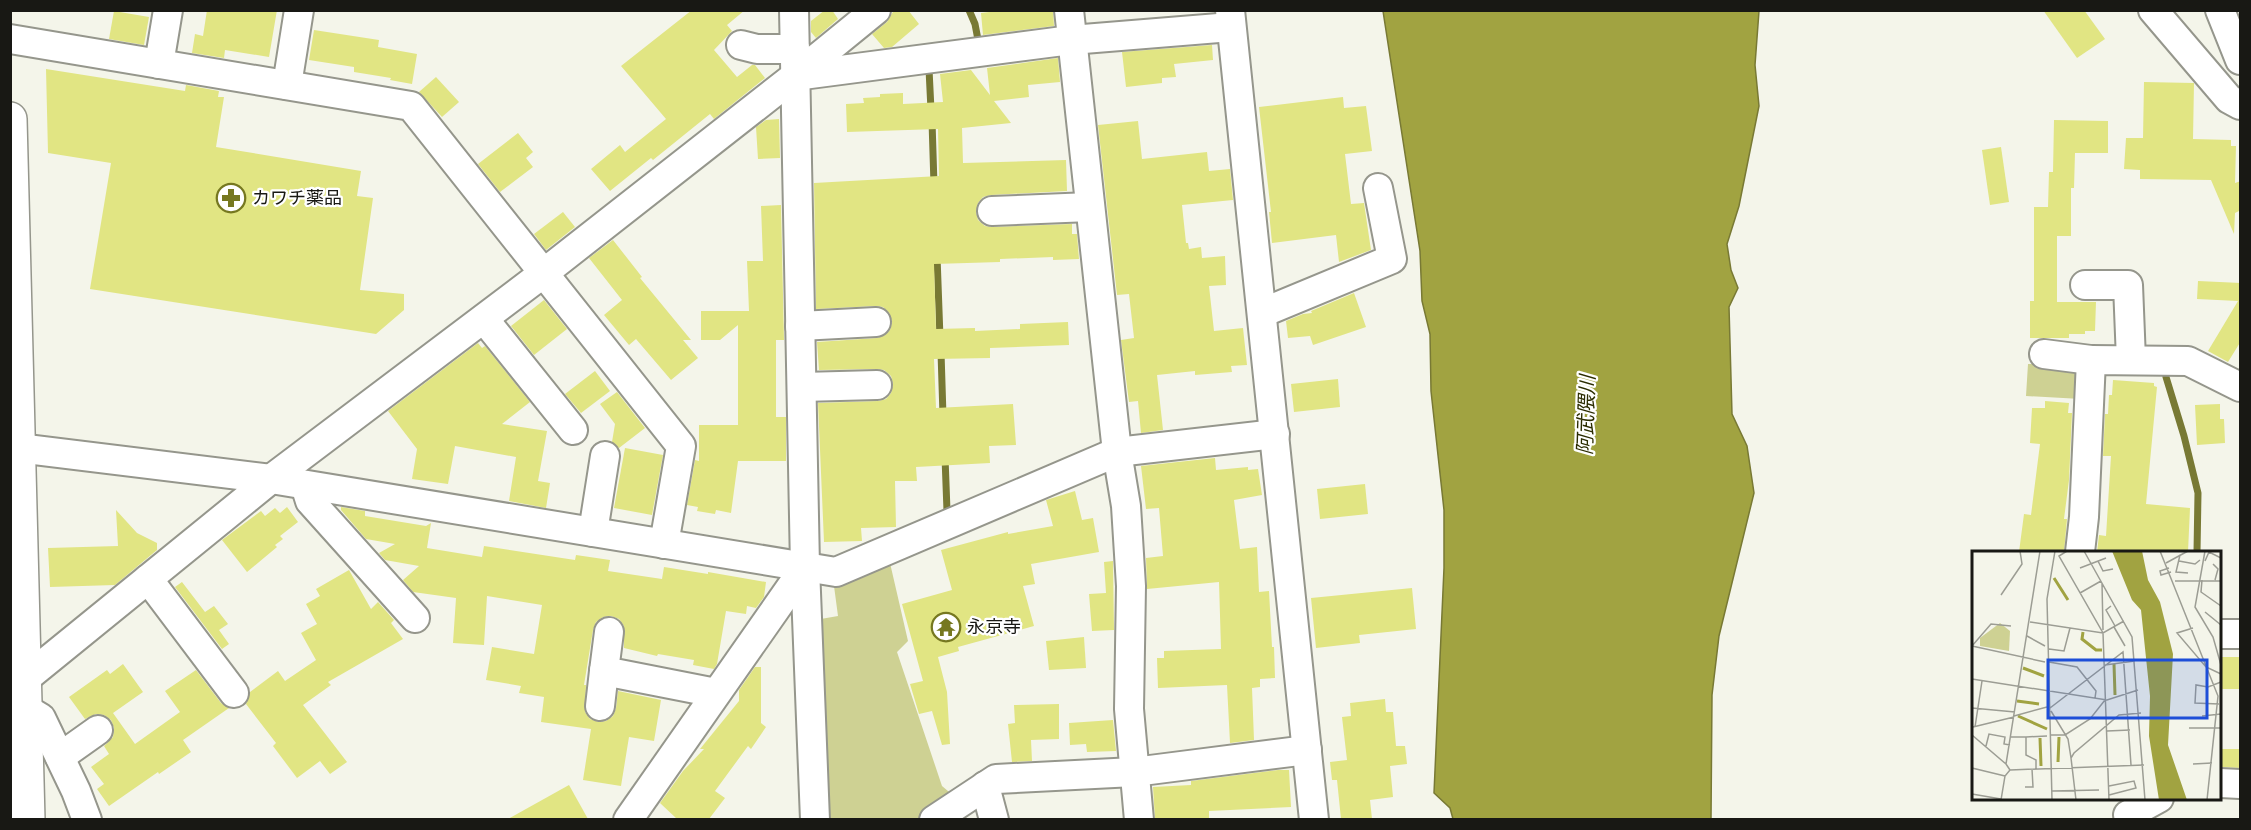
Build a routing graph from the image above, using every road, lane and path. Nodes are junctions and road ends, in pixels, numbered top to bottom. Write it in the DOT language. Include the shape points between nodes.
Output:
graph roads {
  1 [pos="168,10"];
  2 [pos="299,10"];
  3 [pos="794,10"];
  4 [pos="876,10"];
  5 [pos="1069,10"];
  6 [pos="2153,10"];
  7 [pos="2220,10"];
  8 [pos="1231,19"];
  9 [pos="10,39"];
  10 [pos="1071,40"];
  11 [pos="741,45"];
  12 [pos="2239,53"];
  13 [pos="795,63"];
  14 [pos="159,64"];
  15 [pos="287,85"];
  16 [pos="2241,105"];
  17 [pos="10,119"];
  18 [pos="1378,188"];
  19 [pos="1090,207"];
  20 [pos="992,211"];
  21 [pos="545,272"];
  22 [pos="2085,285"];
  23 [pos="1262,313"];
  24 [pos="483,319"];
  25 [pos="876,322"];
  26 [pos="800,326"];
  27 [pos="2044,354"];
  28 [pos="2091,360"];
  29 [pos="2131,360"];
  30 [pos="877,385"];
  31 [pos="802,387"];
  32 [pos="2241,387"];
  33 [pos="573,430"];
  34 [pos="1275,434"];
  35 [pos="15,447"];
  36 [pos="1117,452"];
  37 [pos="605,456"];
  38 [pos="271,479"];
  39 [pos="305,485"];
  40 [pos="593,532"];
  41 [pos="664,544"];
  42 [pos="2080,551"];
  43 [pos="805,567"];
  44 [pos="148,579"];
  45 [pos="415,618"];
  46 [pos="609,632"];
  47 [pos="2221,634"];
  48 [pos="2241,634"];
  49 [pos="604,671"];
  50 [pos="234,693"];
  51 [pos="716,693"];
  52 [pos="26,694"];
  53 [pos="600,706"];
  54 [pos="98,730"];
  55 [pos="1307,750"];
  56 [pos="60,757"];
  57 [pos="1134,772"];
  58 [pos="2221,783"];
  59 [pos="2241,783"];
  60 [pos="985,786"];
  61 [pos="2155,800"];
  62 [pos="2170,800"];
  63 [pos="2128,815"];
  64 [pos="28,819"];
  65 [pos="87,819"];
  66 [pos="628,819"];
  67 [pos="815,819"];
  68 [pos="934,819"];
  69 [pos="994,819"];
  70 [pos="1139,819"];
  71 [pos="1314,819"];
  72 [pos="2165,819"];
  1 -- 14 [label="street"];
  2 -- 15 [label="street"];
  3 -- 13 [label="street"];
  4 -- 13 [label="street"];
  5 -- 10 [label="street"];
  6 -- 16 [label="street" via="2229,99"];
  7 -- 12 [label="street"];
  8 -- 10 [label="street"];
  8 -- 23 [label="street"];
  9 -- 14 [label="street"];
  10 -- 13 [label="street"];
  10 -- 19 [label="street"];
  11 -- 13 [label="street"];
  13 -- 21 [label="street"];
  13 -- 26 [label="street"];
  14 -- 15 [label="street"];
  15 -- 21 [label="street" via="411,106"];
  17 -- 35 [label="highway"];
  18 -- 23 [label="street" via="1392,259"];
  19 -- 20 [label="street"];
  19 -- 36 [label="street"];
  21 -- 24 [label="street"];
  21 -- 41 [label="street" via="681,446"];
  22 -- 29 [label="street" via="2128,285"];
  23 -- 34 [label="street"];
  24 -- 33 [label="street"];
  24 -- 38 [label="street"];
  25 -- 26 [label="street"];
  26 -- 31 [label="street"];
  27 -- 28 [label="street"];
  28 -- 29 [label="street"];
  28 -- 42 [label="street"];
  29 -- 32 [label="street" via="2188,361"];
  30 -- 31 [label="street"];
  31 -- 43 [label="street"];
  34 -- 36 [label="street"];
  34 -- 55 [label="street"];
  35 -- 38 [label="street"];
  35 -- 52 [label="highway"];
  36 -- 43 [label="street" via="836,572"];
  36 -- 57 [label="street" via="1126,506 1130,575 1128,709"];
  37 -- 40 [label="street"];
  38 -- 39 [label="street"];
  38 -- 44 [label="street"];
  39 -- 40 [label="street"];
  39 -- 45 [label="street" via="310,501"];
  40 -- 41 [label="street"];
  41 -- 43 [label="street"];
  43 -- 51 [label="street"];
  43 -- 67 [label="street"];
  44 -- 50 [label="street"];
  44 -- 52 [label="street"];
  46 -- 49 [label="street"];
  47 -- 48 [label="street"];
  49 -- 51 [label="street"];
  49 -- 53 [label="street"];
  51 -- 66 [label="street"];
  52 -- 56 [label="street"];
  52 -- 64 [label="highway"];
  54 -- 56 [label="street"];
  55 -- 57 [label="street"];
  55 -- 71 [label="street"];
  56 -- 65 [label="street" via="81,788"];
  57 -- 60 [label="street" via="996,779"];
  57 -- 70 [label="street"];
  58 -- 59 [label="street"];
  60 -- 68 [label="street"];
  60 -- 69 [label="street"];
  61 -- 63 [label="street"];
  62 -- 72 [label="street"];
}
